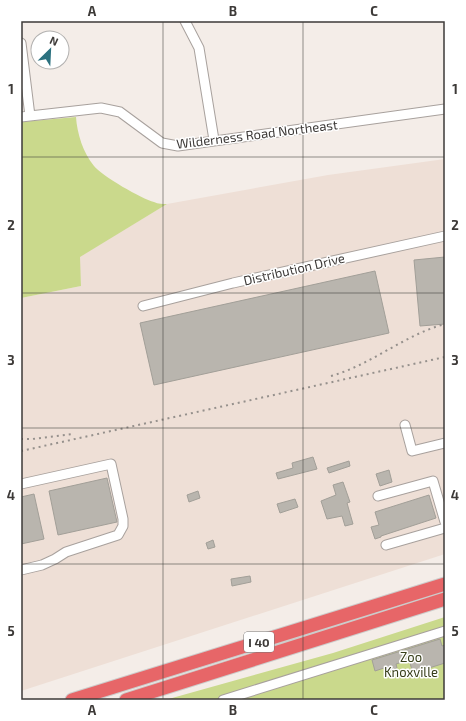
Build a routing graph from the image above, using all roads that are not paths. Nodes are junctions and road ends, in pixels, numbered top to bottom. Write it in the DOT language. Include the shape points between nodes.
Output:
graph roads {
  1 [pos="185,21"];
  2 [pos="21,43"];
  3 [pos="445,108"];
  4 [pos="26,117"];
  5 [pos="214,140"];
  6 [pos="445,236"];
  7 [pos="143,306"];
  8 [pos="404,425"];
  9 [pos="445,443"];
  10 [pos="21,484"];
  11 [pos="378,496"];
  12 [pos="445,522"];
  13 [pos="445,528"];
  14 [pos="386,545"];
  15 [pos="21,570"];
  16 [pos="445,584"];
  17 [pos="445,599"];
  18 [pos="445,631"];
  19 [pos="72,700"];
  20 [pos="126,700"];
  21 [pos="223,700"];
  1 -- 5 [label="street" via="199,48"];
  2 -- 4 [label="street"];
  3 -- 5 [label="street, Wilderness Road Northeast"];
  4 -- 5 [label="street, Wilderness Road Northeast" via="101,108 120,112 162,143 178,146"];
  6 -- 7 [label="street, Distribution Drive" via="233,283"];
  8 -- 9 [label="street" via="412,451"];
  10 -- 15 [label="street" via="111,464 123,526 118,535 66,552 42,565"];
  11 -- 12 [label="street" via="433,481"];
  13 -- 14 [label="street"];
  16 -- 19 [label="highway, I 40"];
  17 -- 20 [label="highway, I 40"];
  18 -- 21 [label="street"];
}
